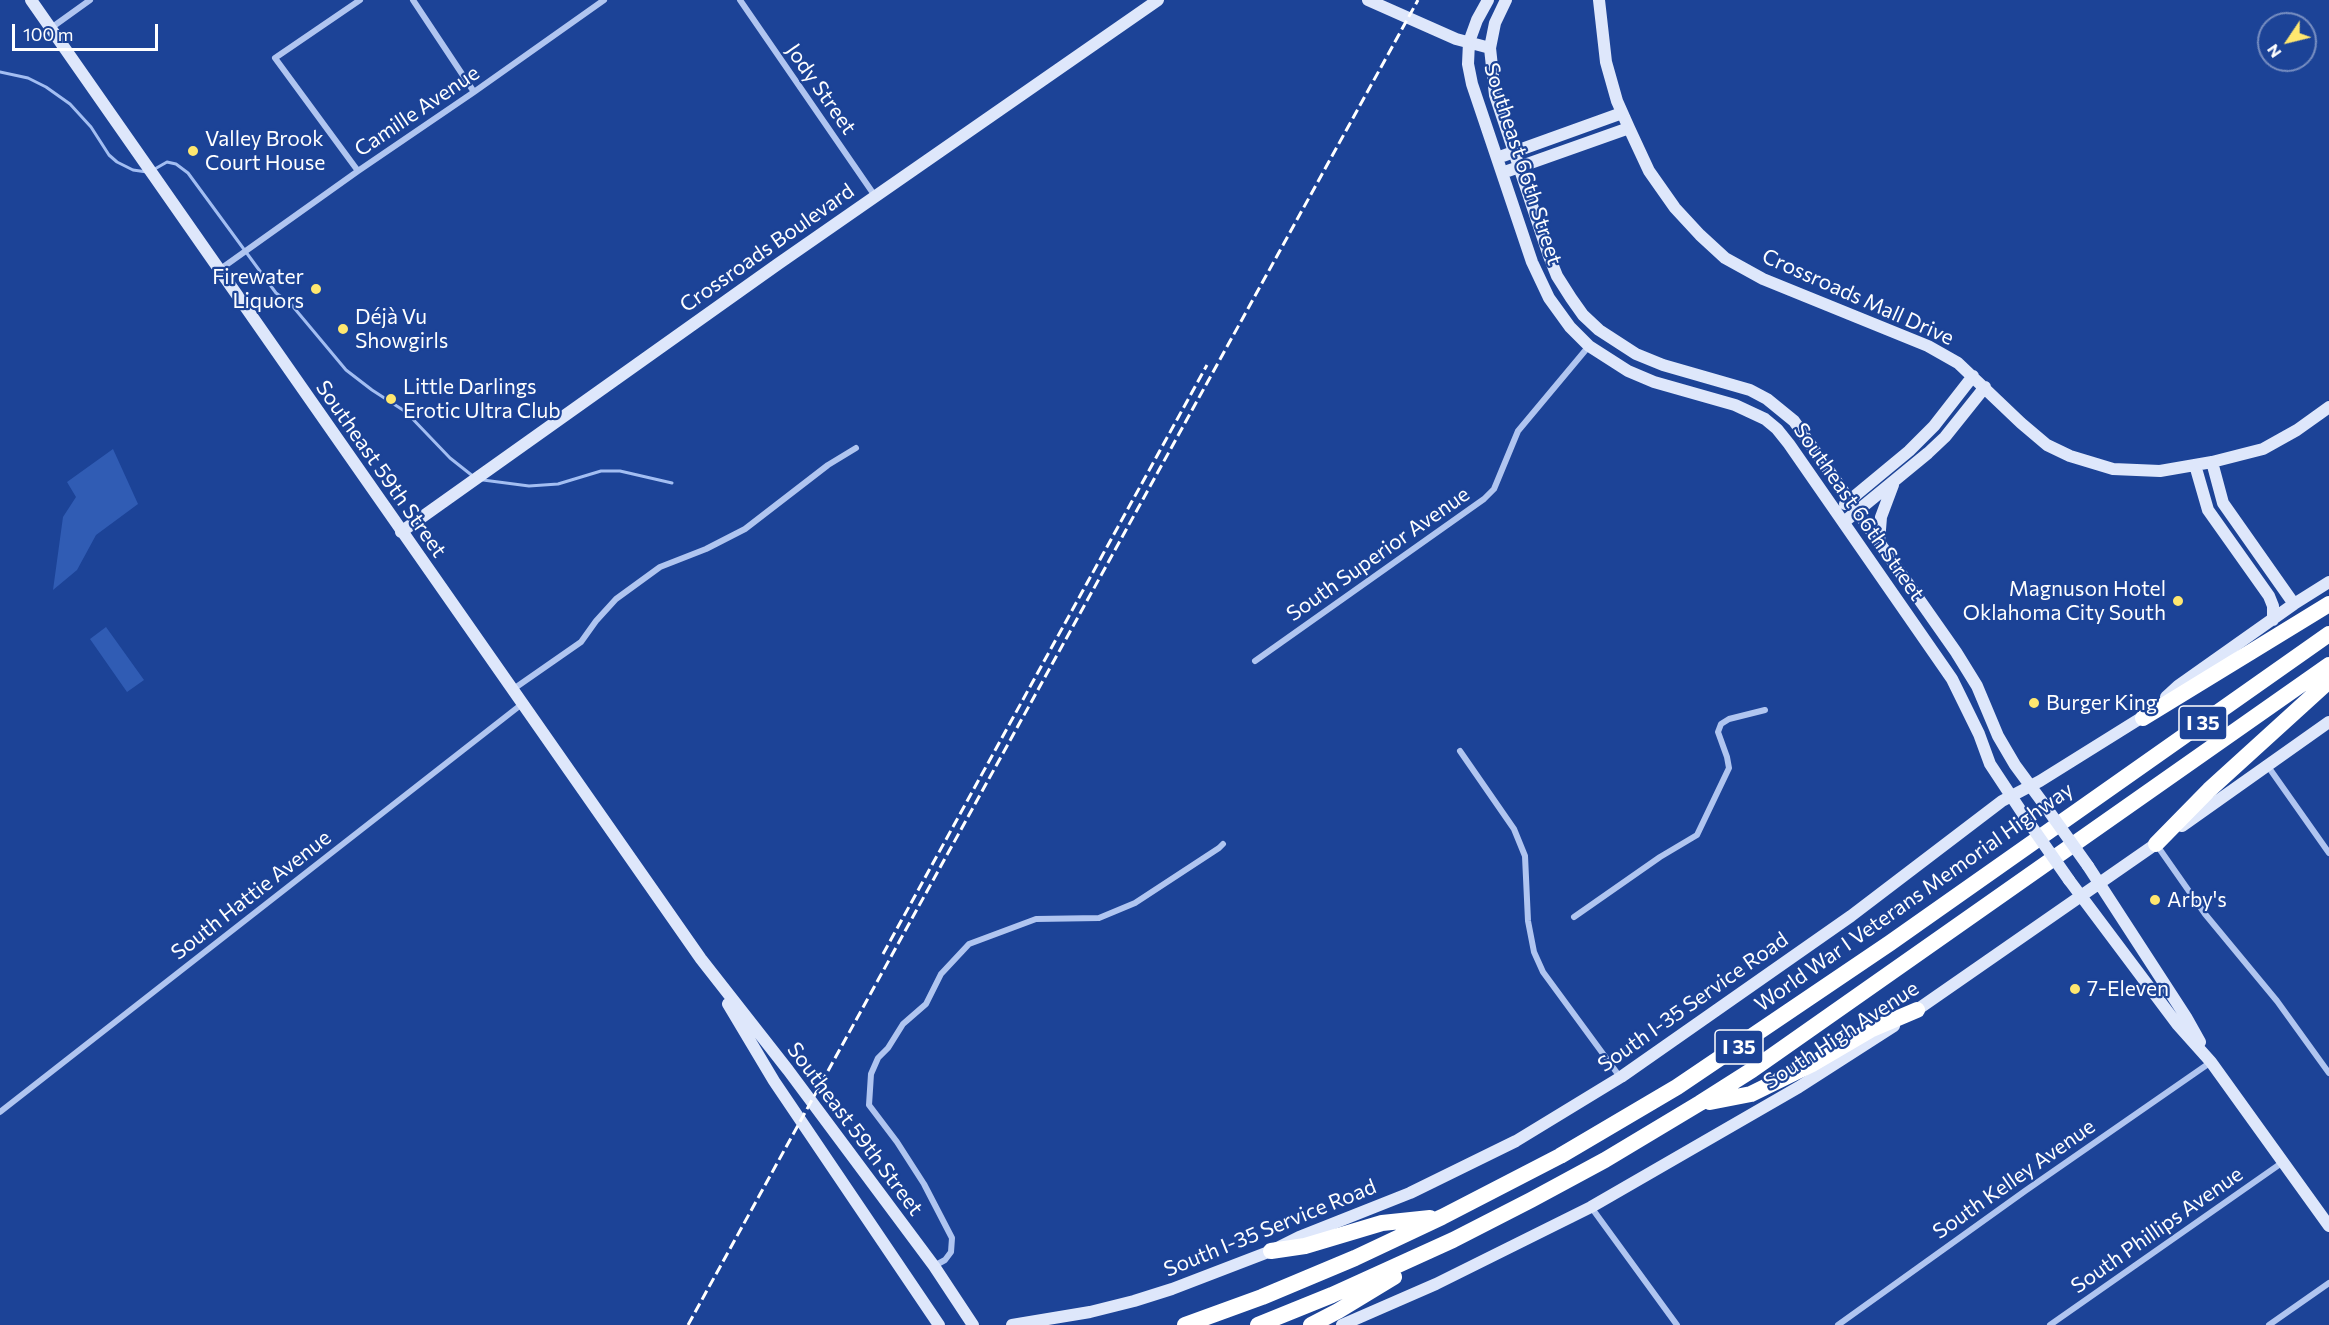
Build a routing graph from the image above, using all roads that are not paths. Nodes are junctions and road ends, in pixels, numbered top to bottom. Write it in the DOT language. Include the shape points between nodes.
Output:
graph roads {
  1 [pos="30,0"];
  2 [pos="90,0"];
  3 [pos="360,0"];
  4 [pos="413,0"];
  5 [pos="604,0"];
  6 [pos="740,0"];
  7 [pos="1158,0"];
  8 [pos="1368,0"];
  9 [pos="1488,0"];
  10 [pos="1506,0"];
  11 [pos="1599,0"];
  12 [pos="50,28"];
  13 [pos="1469,42"];
  14 [pos="1490,48"];
  15 [pos="474,92"];
  16 [pos="1622,113"];
  17 [pos="1629,128"];
  18 [pos="1514,152"];
  19 [pos="1497,158"];
  20 [pos="1519,167"];
  21 [pos="358,171"];
  22 [pos="1502,173"];
  23 [pos="875,196"];
  24 [pos="219,270"];
  25 [pos="1589,346"];
  26 [pos="1973,376"];
  27 [pos="1985,387"];
  28 [pos="2329,406"];
  29 [pos="856,448"];
  30 [pos="2212,462"];
  31 [pos="2195,465"];
  32 [pos="1898,478"];
  33 [pos="1850,499"];
  34 [pos="1836,511"];
  35 [pos="1858,511"];
  36 [pos="1844,522"];
  37 [pos="401,532"];
  38 [pos="1879,542"];
  39 [pos="2329,582"];
  40 [pos="2294,604"];
  41 [pos="2329,604"];
  42 [pos="2272,620"];
  43 [pos="2329,634"];
  44 [pos="1255,661"];
  45 [pos="2329,665"];
  46 [pos="2329,681"];
  47 [pos="512,690"];
  48 [pos="522,704"];
  49 [pos="1766,710"];
  50 [pos="2143,718"];
  51 [pos="2329,722"];
  52 [pos="1460,751"];
  53 [pos="2266,765"];
  54 [pos="2031,785"];
  55 [pos="2010,796"];
  56 [pos="1222,844"];
  57 [pos="2156,844"];
  58 [pos="2329,853"];
  59 [pos="2099,884"];
  60 [pos="2081,896"];
  61 [pos="1574,917"];
  62 [pos="701,959"];
  63 [pos="1917,1010"];
  64 [pos="2211,1062"];
  65 [pos="2329,1073"];
  66 [pos="1621,1077"];
  67 [pos="1700,1103"];
  68 [pos="0,1112"];
  69 [pos="2283,1162"];
  70 [pos="1591,1207"];
  71 [pos="1442,1217"];
  72 [pos="2329,1226"];
  73 [pos="1453,1240"];
  74 [pos="1271,1251"];
  75 [pos="933,1266"];
  76 [pos="2329,1283"];
  77 [pos="1035,1324"];
  78 [pos="939,1325"];
  79 [pos="974,1325"];
  80 [pos="1012,1325"];
  81 [pos="1185,1325"];
  82 [pos="1258,1325"];
  83 [pos="1311,1325"];
  84 [pos="1342,1325"];
  85 [pos="1677,1325"];
  86 [pos="1838,1325"];
  87 [pos="2050,1325"];
  88 [pos="2269,1325"];
  1 -- 12 [label="main road, Southeast 59th Street"];
  2 -- 12 [label="street"];
  3 -- 21 [label="street" via="275,58"];
  4 -- 15 [label="street"];
  5 -- 15 [label="street, Camille Avenue"];
  6 -- 23 [label="street, Jody Street"];
  7 -- 23 [label="main road, Crossroads Boulevard"];
  8 -- 13 [label="main road"];
  9 -- 13 [label="main road"];
  10 -- 14 [label="main road" via="1495,23"];
  11 -- 16 [label="main road, Crossroads Mall Drive" via="1606,62"];
  12 -- 24 [label="main road, Southeast 59th Street"];
  13 -- 14 [label="main road"];
  13 -- 19 [label="main road, Southeast 66th Street" via="1472,84"];
  14 -- 18 [label="main road, Southeast 66th Street" via="1495,95"];
  15 -- 21 [label="street, Camille Avenue"];
  16 -- 17 [label="main road, Crossroads Mall Drive"];
  16 -- 18 [label="main road"];
  17 -- 20 [label="main road"];
  17 -- 26 [label="main road, Crossroads Mall Drive" via="1649,171 1675,208 1725,258 1763,279 1928,346"];
  18 -- 19 [label="main road"];
  18 -- 20 [label="main road, Southeast 66th Street"];
  19 -- 22 [label="main road, Southeast 66th Street"];
  20 -- 22 [label="main road"];
  20 -- 33 [label="main road, Southeast 66th Street" via="1557,276 1583,315 1636,354 1767,399 1794,421"];
  21 -- 24 [label="street, Camille Avenue"];
  22 -- 25 [label="main road, Southeast 66th Street" via="1549,298"];
  23 -- 37 [label="main road, Crossroads Boulevard"];
  24 -- 37 [label="main road, Southeast 59th Street"];
  25 -- 34 [label="main road, Southeast 66th Street" via="1654,382 1735,405 1764,419 1789,444"];
  25 -- 44 [label="street, South Superior Avenue" via="1518,431 1494,489 1484,499"];
  26 -- 27 [label="main road, Crossroads Mall Drive"];
  26 -- 33 [label="main road" via="1934,426"];
  27 -- 31 [label="main road, Crossroads Mall Drive" via="2047,445 2070,456 2113,469 2160,471"];
  27 -- 32 [label="main road" via="1945,437"];
  28 -- 30 [label="main road, Crossroads Mall Drive" via="2278,442 2244,456"];
  29 -- 47 [label="street" via="745,529 660,567 616,599 581,642"];
  30 -- 31 [label="main road, Crossroads Mall Drive"];
  30 -- 40 [label="main road" via="2223,503"];
  31 -- 42 [label="main road" via="2208,510 2269,596"];
  32 -- 35 [label="main road"];
  32 -- 38 [label="main road" via="1884,504"];
  33 -- 34 [label="main road"];
  33 -- 35 [label="main road, Southeast 66th Street"];
  34 -- 36 [label="main road, Southeast 66th Street"];
  35 -- 36 [label="main road"];
  35 -- 38 [label="main road, Southeast 66th Street"];
  36 -- 55 [label="main road, Southeast 66th Street" via="1952,678 1990,764"];
  37 -- 47 [label="main road, Southeast 59th Street"];
  38 -- 54 [label="main road, Southeast 66th Street" via="1956,652 1977,686 1998,736"];
  39 -- 40 [label="main road, South I-35 Service Road"];
  40 -- 42 [label="main road, South I-35 Service Road"];
  41 -- 50 [label="highway"];
  42 -- 50 [label="main road, South I-35 Service Road" via="2178,686"];
  43 -- 71 [label="highway, World War I Veterans Memorial Highway / I 35" via="1687,1081 1560,1156"];
  45 -- 67 [label="highway, I 35"];
  46 -- 57 [label="highway"];
  47 -- 48 [label="main road, Southeast 59th Street"];
  48 -- 62 [label="main road, Southeast 59th Street"];
  48 -- 68 [label="street, South Hattie Avenue"];
  49 -- 61 [label="street" via="1721,724 1718,732 1729,768 1697,835"];
  50 -- 54 [label="main road, South I-35 Service Road"];
  51 -- 53 [label="main road, South High Avenue"];
  52 -- 66 [label="street" via="1514,829 1525,856 1528,921 1543,972"];
  53 -- 57 [label="main road, South High Avenue"];
  53 -- 58 [label="street"];
  54 -- 55 [label="main road, South I-35 Service Road"];
  54 -- 59 [label="main road, Southeast 66th Street, bridge"];
  55 -- 60 [label="main road, Southeast 66th Street, bridge"];
  55 -- 66 [label="main road, South I-35 Service Road" via="1877,898"];
  56 -- 75 [label="street" via="1135,903 1099,918 1036,919 969,944 941,974 926,1004 903,1024 878,1058 868,1105 924,1184 952,1238 951,1252"];
  57 -- 59 [label="main road, South High Avenue"];
  57 -- 65 [label="street" via="2205,914 2277,1001"];
  59 -- 60 [label="main road, South High Avenue"];
  59 -- 64 [label="main road, Southeast 66th Street"];
  60 -- 63 [label="main road, South High Avenue"];
  60 -- 64 [label="main road, Southeast 66th Street" via="2177,1024"];
  62 -- 75 [label="main road, Southeast 59th Street"];
  62 -- 78 [label="main road, Southeast 59th Street" via="774,1081"];
  63 -- 67 [label="highway" via="1870,1030 1752,1094"];
  63 -- 70 [label="main road, South High Avenue" via="1799,1087"];
  64 -- 69 [label="main road, Southeast 66th Street"];
  64 -- 86 [label="street, South Kelley Avenue"];
  66 -- 74 [label="main road, South I-35 Service Road" via="1516,1141 1461,1169"];
  67 -- 73 [label="highway, I 35" via="1605,1160"];
  69 -- 72 [label="main road, Southeast 66th Street"];
  69 -- 87 [label="street, South Phillips Avenue"];
  70 -- 84 [label="main road, South High Avenue" via="1436,1284"];
  70 -- 85 [label="street"];
  71 -- 74 [label="highway" via="1382,1223 1305,1246"];
  71 -- 81 [label="highway, World War I Veterans Memorial Highway / I 35" via="1262,1297"];
  73 -- 82 [label="highway, I 35"];
  73 -- 83 [label="highway"];
  74 -- 77 [label="main road, South I-35 Service Road" via="1134,1301"];
  75 -- 79 [label="main road, Southeast 59th Street"];
  76 -- 88 [label="street"];
  77 -- 80 [label="main road, South I-35 Service Road"];
}
